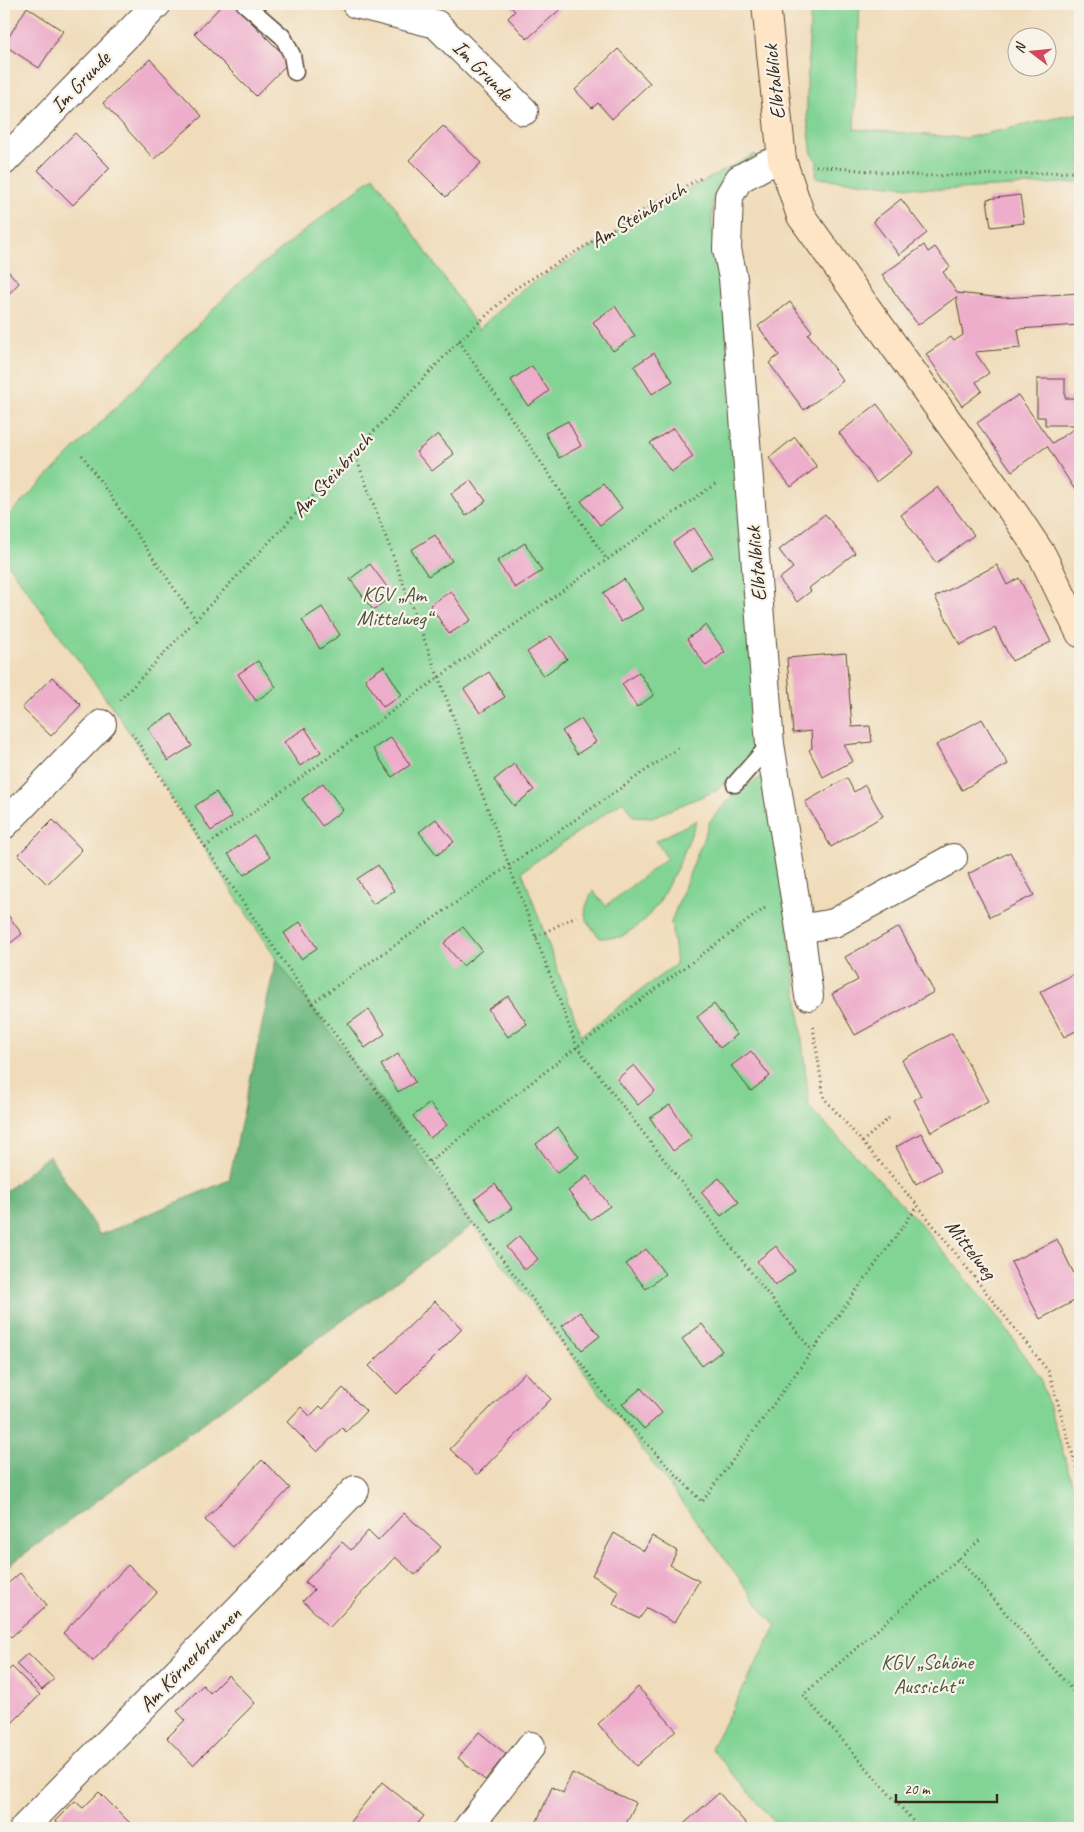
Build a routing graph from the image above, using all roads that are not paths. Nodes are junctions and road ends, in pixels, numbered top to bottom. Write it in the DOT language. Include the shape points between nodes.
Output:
graph roads {
  1 [pos="157,4"];
  2 [pos="245,4"];
  3 [pos="356,4"];
  4 [pos="766,4"];
  5 [pos="295,72"];
  6 [pos="524,111"];
  7 [pos="782,160"];
  8 [pos="4,161"];
  9 [pos="1080,633"];
  10 [pos="102,724"];
  11 [pos="770,744"];
  12 [pos="735,784"];
  13 [pos="4,825"];
  14 [pos="953,858"];
  15 [pos="800,929"];
  16 [pos="808,996"];
  17 [pos="355,1490"];
  18 [pos="531,1746"];
  19 [pos="24,1828"];
  20 [pos="468,1828"];
  1 -- 8 [label="street, Im Grunde"];
  2 -- 5 [label="lane" via="283,37 292,55"];
  3 -- 6 [label="street, Im Grunde" via="436,24"];
  4 -- 7 [label="street, Elbtalblick"];
  7 -- 9 [label="street, Elbtalblick" via="801,216 1016,516 1042,556"];
  7 -- 11 [label="street, Elbtalblick" via="739,179 730,196 727,249 733,278"];
  10 -- 13 [label="street"];
  11 -- 12 [label="lane"];
  11 -- 15 [label="street, Elbtalblick"];
  14 -- 15 [label="street" via="834,923"];
  15 -- 16 [label="street, Elbtalblick"];
  17 -- 19 [label="street, Am Körnerbrunnen"];
  18 -- 20 [label="street"];
}
